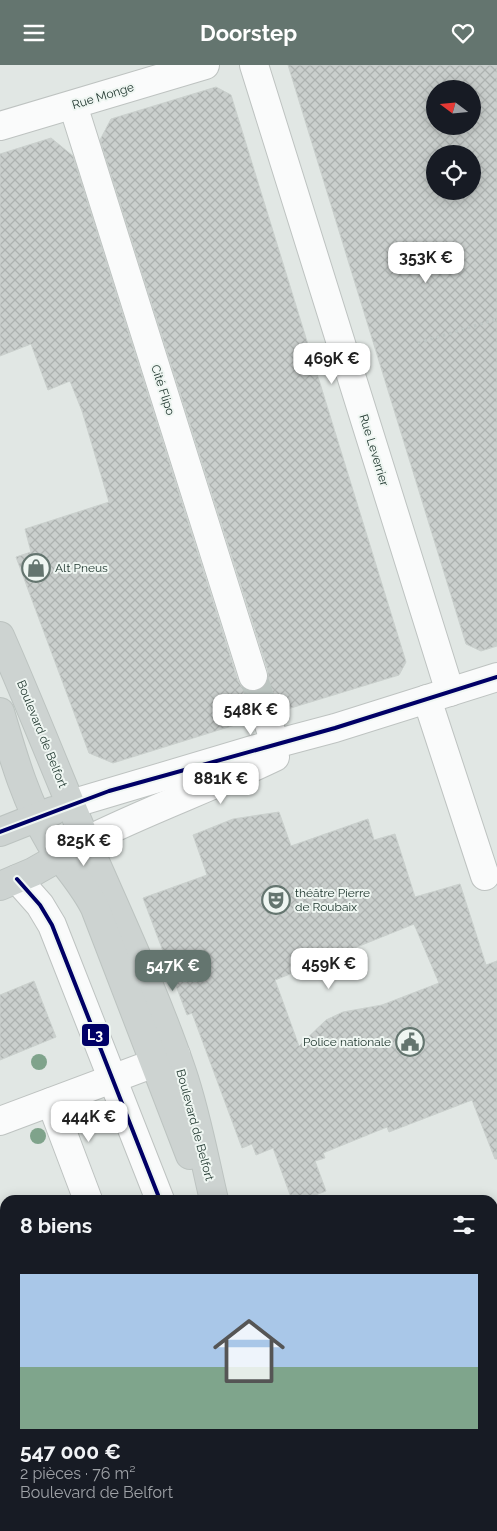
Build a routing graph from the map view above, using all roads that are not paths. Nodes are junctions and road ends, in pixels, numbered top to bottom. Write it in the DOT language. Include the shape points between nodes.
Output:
graph roads {
  1 [pos="205,65"];
  2 [pos="254,65"];
  3 [pos="73,105"];
  4 [pos="0,126"];
  5 [pos="0,636"];
  6 [pos="254,676"];
  7 [pos="497,677"];
  8 [pos="438,695"];
  9 [pos="0,712"];
  10 [pos="266,715"];
  11 [pos="335,728"];
  12 [pos="275,743"];
  13 [pos="71,804"];
  14 [pos="37,817"];
  15 [pos="0,832"];
  16 [pos="86,841"];
  17 [pos="61,857"];
  18 [pos="485,876"];
  19 [pos="9,883"];
  20 [pos="165,1059"];
  21 [pos="113,1079"];
  22 [pos="51,1102"];
  23 [pos="0,1121"];
  24 [pos="86,1195"];
  25 [pos="158,1195"];
  26 [pos="211,1195"];
  1 -- 3 [label="street, Rue Monge"];
  2 -- 8 [label="street, Rue Leverrier"];
  3 -- 4 [label="street, Rue Monge"];
  3 -- 6 [label="street, Cité Flipo"];
  5 -- 13 [label="main road, Boulevard de Belfort"];
  7 -- 8 [label="street"];
  8 -- 11 [label="street"];
  8 -- 18 [label="street, Rue Leverrier"];
  9 -- 14 [label="main road, Boulevard de Belfort"];
  10 -- 12 [label="street"];
  11 -- 12 [label="street"];
  11 -- 16 [label="street"];
  12 -- 13 [label="street"];
  13 -- 14 [label="main road"];
  13 -- 16 [label="main road, Boulevard de Belfort"];
  14 -- 15 [label="main road"];
  14 -- 17 [label="main road, Boulevard de Belfort"];
  16 -- 17 [label="main road"];
  16 -- 20 [label="main road, Boulevard de Belfort" via="112,899"];
  17 -- 19 [label="main road"];
  17 -- 20 [label="main road, Boulevard de Belfort" via="95,909"];
  19 -- 21 [label="street" via="40,905 52,925"];
  20 -- 21 [label="street"];
  20 -- 26 [label="main road, Boulevard de Belfort" via="185,1143"];
  21 -- 22 [label="street"];
  21 -- 25 [label="street"];
  22 -- 23 [label="street"];
  22 -- 24 [label="street"];
}
